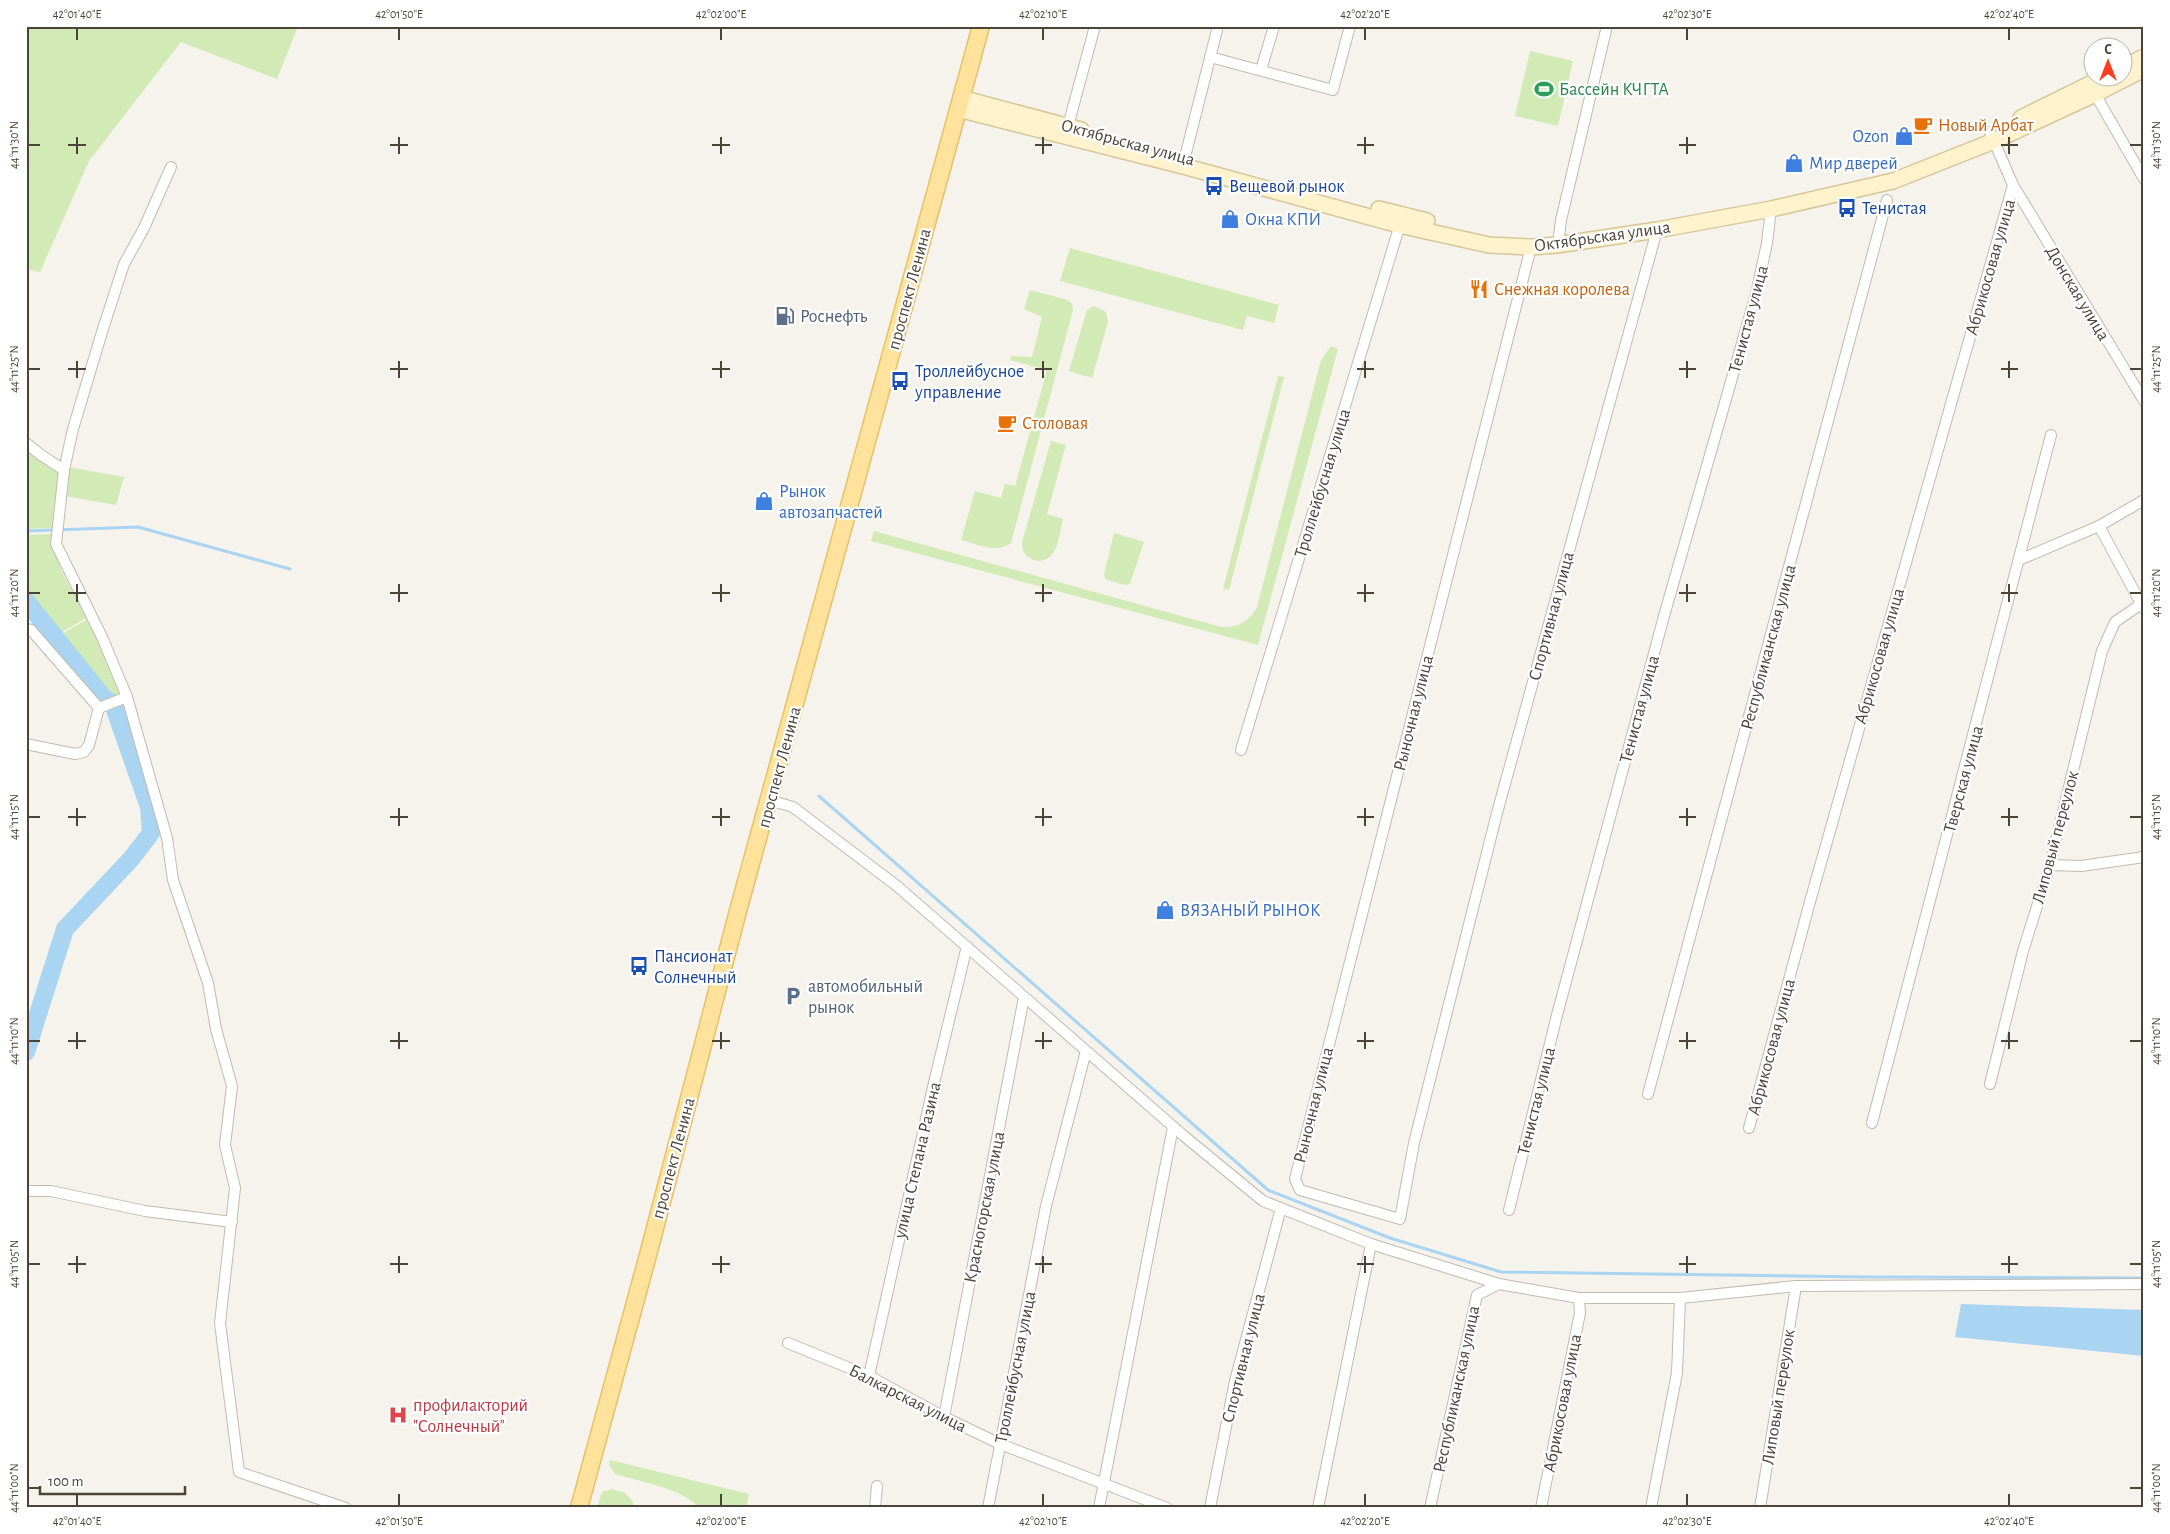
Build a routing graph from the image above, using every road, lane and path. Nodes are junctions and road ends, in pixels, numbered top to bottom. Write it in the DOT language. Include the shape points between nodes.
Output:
graph roads {
  1 [pos="981,26"];
  2 [pos="1095,26"];
  3 [pos="1218,26"];
  4 [pos="1274,26"];
  5 [pos="1350,26"];
  6 [pos="1607,26"];
  7 [pos="1210,57"];
  8 [pos="2144,58"];
  9 [pos="2132,63"];
  10 [pos="2144,69"];
  11 [pos="1260,70"];
  12 [pos="2083,88"];
  13 [pos="2095,94"];
  14 [pos="960,104"];
  15 [pos="1067,131"];
  16 [pos="1992,136"];
  17 [pos="1185,158"];
  18 [pos="171,167"];
  19 [pos="2144,179"];
  20 [pos="2013,185"];
  21 [pos="1887,200"];
  22 [pos="1771,209"];
  23 [pos="1401,220"];
  24 [pos="1657,230"];
  25 [pos="1559,236"];
  26 [pos="1531,247"];
  27 [pos="2144,401"];
  28 [pos="2051,435"];
  29 [pos="26,443"];
  30 [pos="64,470"];
  31 [pos="2144,500"];
  32 [pos="2098,526"];
  33 [pos="2019,560"];
  34 [pos="2142,606"];
  35 [pos="26,620"];
  36 [pos="29,630"];
  37 [pos="122,698"];
  38 [pos="99,708"];
  39 [pos="26,744"];
  40 [pos="1241,750"];
  41 [pos="769,800"];
  42 [pos="2144,857"];
  43 [pos="2050,865"];
  44 [pos="967,946"];
  45 [pos="1024,997"];
  46 [pos="1086,1052"];
  47 [pos="1990,1084"];
  48 [pos="1648,1094"];
  49 [pos="1872,1123"];
  50 [pos="1173,1127"];
  51 [pos="1748,1128"];
  52 [pos="1295,1179"];
  53 [pos="26,1191"];
  54 [pos="1281,1208"];
  55 [pos="1508,1210"];
  56 [pos="232,1222"];
  57 [pos="1370,1244"];
  58 [pos="1499,1284"];
  59 [pos="2144,1284"];
  60 [pos="1796,1286"];
  61 [pos="1578,1298"];
  62 [pos="1680,1298"];
  63 [pos="788,1343"];
  64 [pos="869,1376"];
  65 [pos="944,1417"];
  66 [pos="1000,1444"];
  67 [pos="1104,1482"];
  68 [pos="878,1486"];
  69 [pos="346,1508"];
  70 [pos="579,1508"];
  71 [pos="875,1508"];
  72 [pos="988,1508"];
  73 [pos="1099,1508"];
  74 [pos="1167,1508"];
  75 [pos="1210,1508"];
  76 [pos="1318,1508"];
  77 [pos="1430,1508"];
  78 [pos="1541,1508"];
  79 [pos="1651,1508"];
  80 [pos="1760,1508"];
  1 -- 14 [label="main road, проспект Ленина"];
  2 -- 15 [label="street"];
  3 -- 7 [label="street"];
  4 -- 11 [label="street"];
  5 -- 11 [label="street" via="1333,90"];
  6 -- 25 [label="street"];
  7 -- 11 [label="street"];
  7 -- 17 [label="street"];
  8 -- 9 [label="main road"];
  10 -- 13 [label="main road, Октябрьская улица"];
  12 -- 16 [label="main road, Октябрьская улица"];
  13 -- 16 [label="main road, Октябрьская улица"];
  13 -- 19 [label="street"];
  14 -- 15 [label="main road, Октябрьская улица"];
  14 -- 15 [label="main road, Октябрьская улица" via="1047,132"];
  14 -- 41 [label="main road, проспект Ленина"];
  15 -- 17 [label="main road, Октябрьская улица"];
  15 -- 23 [label="main road, Октябрьская улица"];
  16 -- 20 [label="street, Донская улица"];
  16 -- 22 [label="main road, Октябрьская улица" via="1893,181"];
  16 -- 25 [label="main road, Октябрьская улица" via="1883,174 1834,186 1745,205"];
  17 -- 23 [label="main road, Октябрьская улица"];
  18 -- 30 [label="street" via="124,264"];
  20 -- 27 [label="street, Донская улица"];
  20 -- 51 [label="street, Абрикосовая улица"];
  21 -- 48 [label="street, Республиканская улица"];
  22 -- 24 [label="main road, Октябрьская улица"];
  22 -- 55 [label="street, Тенистая улица" via="1756,294 1664,616"];
  23 -- 25 [label="main road, Октябрьская улица" via="1488,236"];
  23 -- 26 [label="main road, Октябрьская улица" via="1489,245"];
  23 -- 40 [label="street, Троллейбусная улица"];
  24 -- 26 [label="main road, Октябрьская улица"];
  24 -- 52 [label="street, Спортивная улица" via="1497,813 1414,1143 1400,1218 1300,1190"];
  26 -- 52 [label="street, Рыночная улица"];
  28 -- 33 [label="street, Тверская улица"];
  29 -- 30 [label="street"];
  30 -- 37 [label="street" via="56,544 102,637"];
  31 -- 32 [label="street"];
  32 -- 33 [label="street"];
  32 -- 34 [label="street"];
  33 -- 49 [label="street, Тверская улица"];
  34 -- 43 [label="street, Липовый переулок" via="2115,622 2102,650"];
  35 -- 36 [label="street"];
  36 -- 38 [label="street"];
  37 -- 38 [label="street"];
  37 -- 56 [label="street" via="167,838 173,880 208,983 216,1029 232,1086 225,1145 235,1188"];
  38 -- 39 [label="street" via="84,752 75,754"];
  41 -- 44 [label="street" via="793,807 897,886"];
  41 -- 70 [label="main road, проспект Ленина"];
  42 -- 43 [label="street" via="2081,866"];
  43 -- 47 [label="street, Липовый переулок" via="2023,951"];
  44 -- 45 [label="street"];
  44 -- 64 [label="street, улица Степана Разина"];
  45 -- 46 [label="street"];
  45 -- 65 [label="street, Красногорская улица"];
  46 -- 50 [label="street"];
  46 -- 66 [label="street, Троллейбусная улица" via="1046,1206"];
  50 -- 54 [label="street" via="1263,1201"];
  50 -- 67 [label="street"];
  53 -- 56 [label="street" via="51,1191 145,1212"];
  54 -- 57 [label="street"];
  54 -- 75 [label="street, Спортивная улица" via="1235,1381"];
  56 -- 69 [label="street" via="220,1323 238,1472"];
  57 -- 58 [label="street"];
  57 -- 76 [label="street"];
  58 -- 61 [label="street"];
  58 -- 77 [label="street, Республиканская улица" via="1477,1295"];
  59 -- 60 [label="street"];
  60 -- 62 [label="street"];
  60 -- 80 [label="street, Липовый переулок"];
  61 -- 62 [label="street"];
  61 -- 78 [label="street, Абрикосовая улица" via="1580,1313"];
  62 -- 79 [label="street" via="1677,1373"];
  63 -- 64 [label="street, Балкарская улица"];
  64 -- 65 [label="street, Балкарская улица"];
  65 -- 66 [label="street, Балкарская улица"];
  66 -- 67 [label="street, Балкарская улица"];
  66 -- 72 [label="street, Троллейбусная улица"];
  67 -- 73 [label="street"];
  67 -- 74 [label="street, Балкарская улица"];
  68 -- 71 [label="street"];
}
